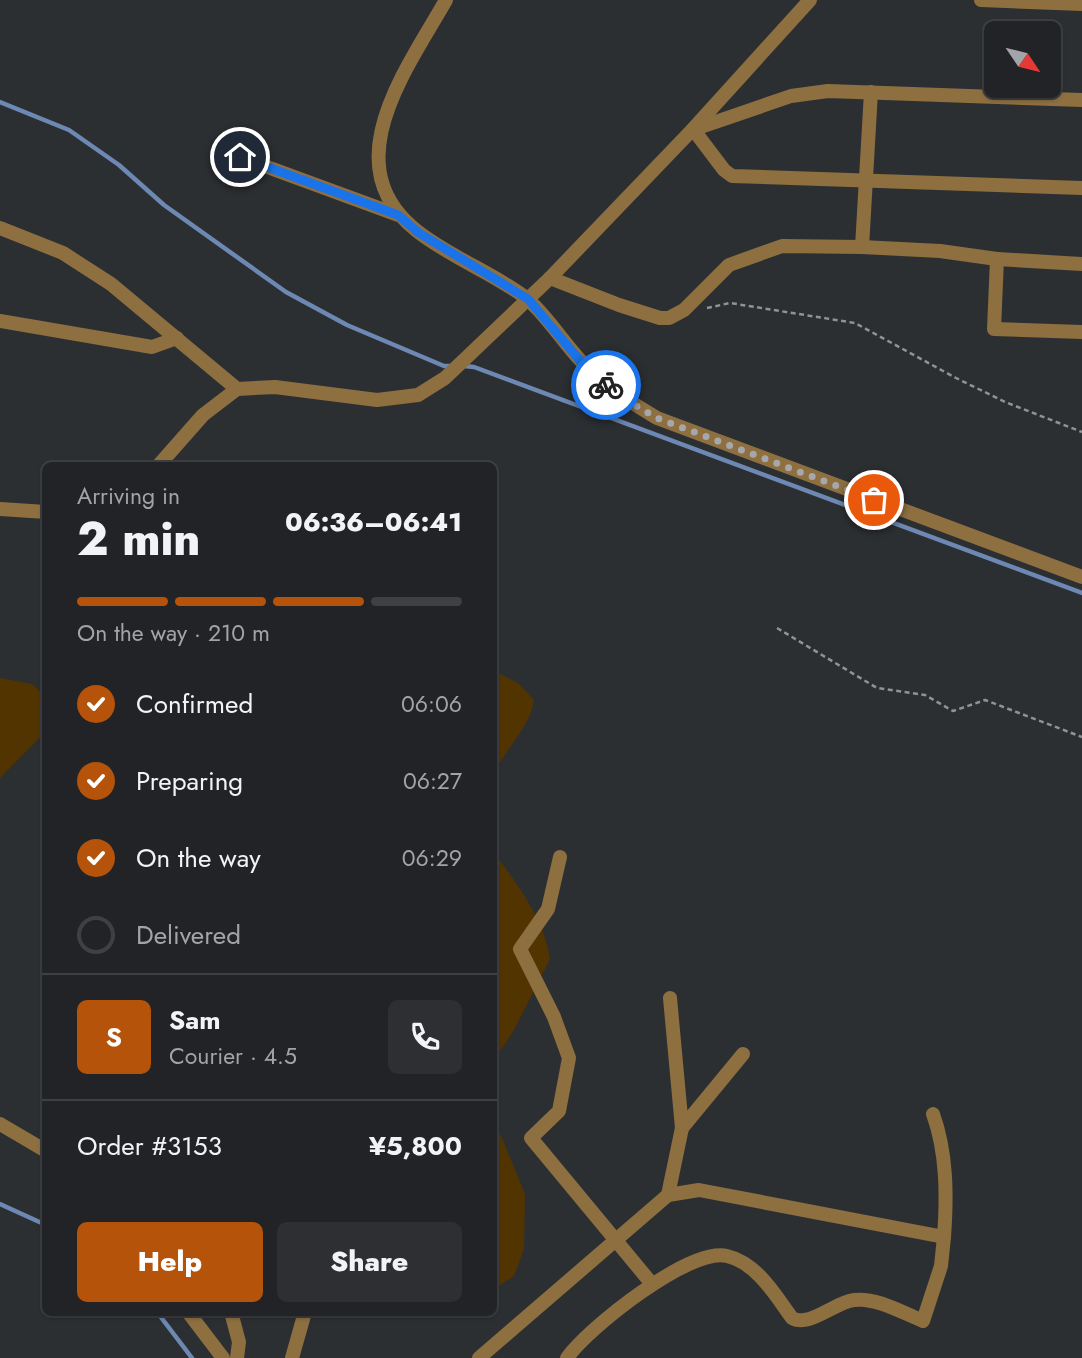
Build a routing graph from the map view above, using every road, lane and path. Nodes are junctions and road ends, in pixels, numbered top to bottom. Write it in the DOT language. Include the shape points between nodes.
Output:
graph roads {
  1 [pos="446,0"];
  2 [pos="981,0"];
  3 [pos="804,2"];
  4 [pos="1082,4"];
  5 [pos="871,92"];
  6 [pos="1082,100"];
  7 [pos="693,129"];
  8 [pos="240,157"];
  9 [pos="866,181"];
  10 [pos="1082,188"];
  11 [pos="398,215"];
  12 [pos="0,228"];
  13 [pos="862,247"];
  14 [pos="998,259"];
  15 [pos="1082,264"];
  16 [pos="550,278"];
  17 [pos="528,299"];
  18 [pos="705,308"];
  19 [pos="0,321"];
  20 [pos="1082,332"];
  21 [pos="177,338"];
  22 [pos="237,389"];
  23 [pos="1082,432"];
  24 [pos="162,462"];
  25 [pos="0,509"];
  26 [pos="42,512"];
  27 [pos="1082,577"];
  28 [pos="777,628"];
  29 [pos="1082,737"];
  30 [pos="560,857"];
  31 [pos="670,998"];
  32 [pos="743,1054"];
  33 [pos="933,1114"];
  34 [pos="0,1125"];
  35 [pos="681,1128"];
  36 [pos="42,1149"];
  37 [pos="668,1195"];
  38 [pos="944,1237"];
  39 [pos="615,1241"];
  40 [pos="652,1284"];
  41 [pos="191,1316"];
  42 [pos="232,1316"];
  43 [pos="304,1316"];
  44 [pos="223,1358"];
  45 [pos="237,1358"];
  46 [pos="292,1358"];
  47 [pos="479,1358"];
  48 [pos="567,1358"];
  1 -- 11 [label="street" via="390,100 379,138 377,167"];
  2 -- 4 [label="street"];
  3 -- 7 [label="street"];
  5 -- 6 [label="street"];
  5 -- 7 [label="street" via="791,96"];
  5 -- 9 [label="street"];
  7 -- 9 [label="street" via="732,176"];
  7 -- 16 [label="street"];
  8 -- 11 [label="street"];
  9 -- 10 [label="street"];
  9 -- 13 [label="street"];
  11 -- 17 [label="street" via="419,233"];
  12 -- 21 [label="street" via="63,253 111,284"];
  13 -- 14 [label="street"];
  13 -- 16 [label="street" via="790,244 729,265 684,310 669,318 619,305"];
  14 -- 15 [label="street"];
  14 -- 20 [label="street" via="994,328"];
  16 -- 17 [label="street"];
  17 -- 22 [label="street" via="465,361 418,395 377,400 275,387"];
  17 -- 27 [label="street" via="582,363 616,394 657,418"];
  18 -- 23 [label="path" via="730,303 855,323 981,390"];
  19 -- 21 [label="street" via="152,347"];
  21 -- 22 [label="street"];
  22 -- 24 [label="street" via="203,415"];
  25 -- 26 [label="street"];
  28 -- 29 [label="path" via="877,688 925,695 953,711 985,700"];
  30 -- 39 [label="street" via="548,909 520,948 569,1058 559,1111 531,1138"];
  31 -- 35 [label="street"];
  32 -- 35 [label="street"];
  33 -- 38 [label="street" via="944,1166"];
  34 -- 36 [label="street"];
  35 -- 37 [label="street"];
  37 -- 38 [label="street" via="699,1190"];
  37 -- 39 [label="street"];
  38 -- 40 [label="street" via="941,1266 923,1321 873,1301 854,1300 798,1321 755,1271 718,1254 700,1258"];
  39 -- 40 [label="street"];
  39 -- 47 [label="street"];
  40 -- 48 [label="street"];
  41 -- 44 [label="street"];
  42 -- 45 [label="street" via="239,1342"];
  43 -- 46 [label="street"];
}
